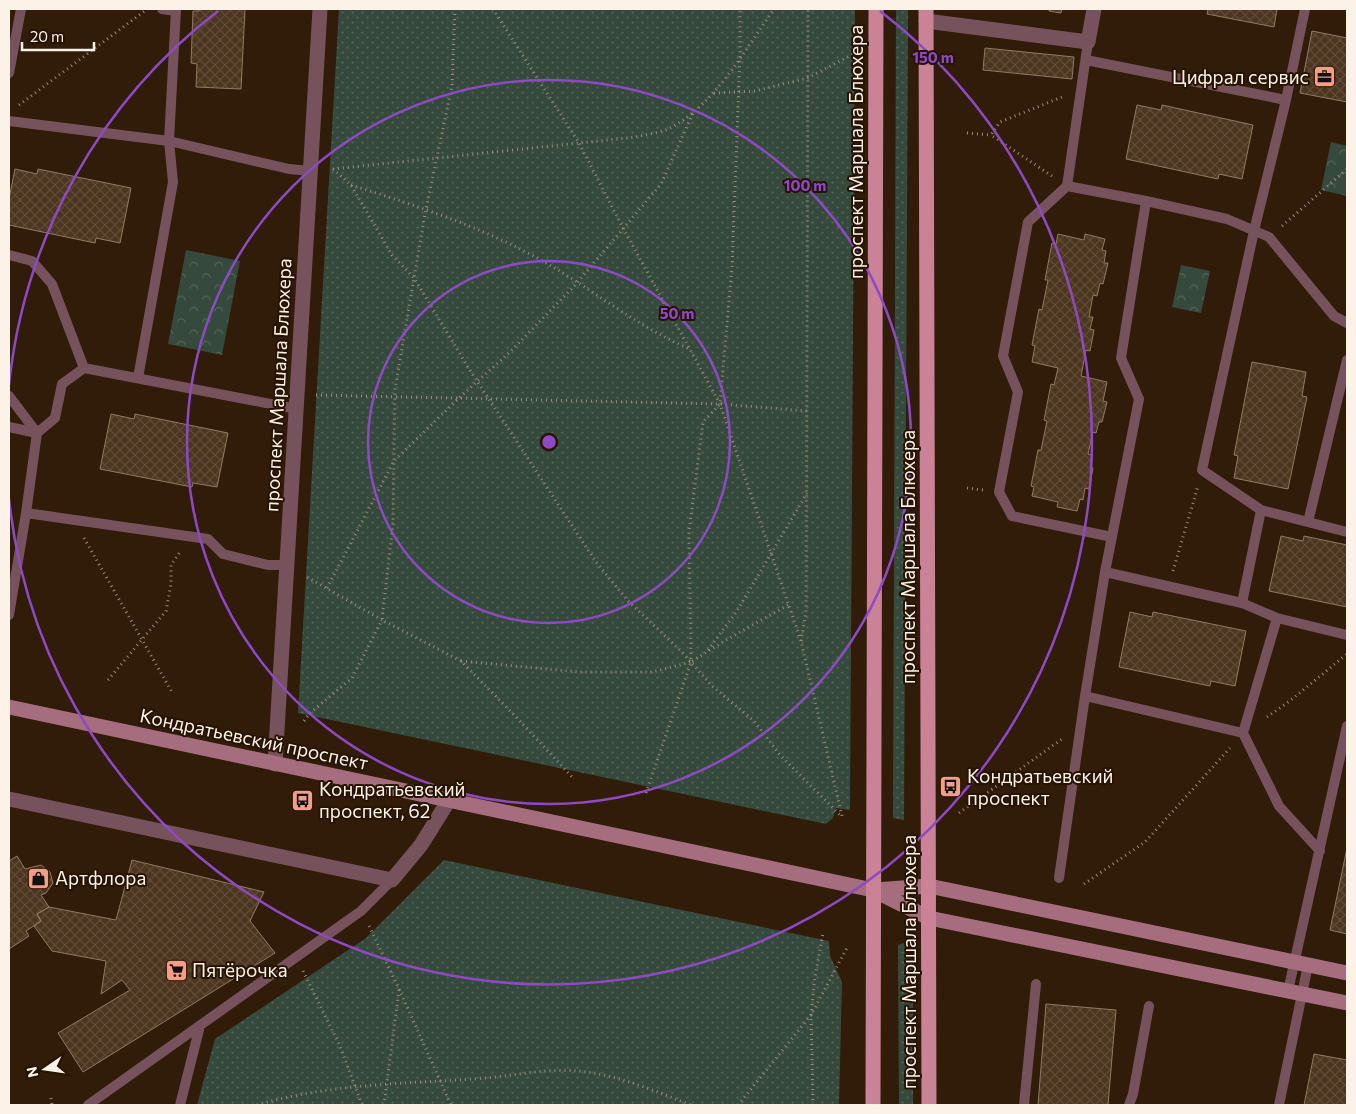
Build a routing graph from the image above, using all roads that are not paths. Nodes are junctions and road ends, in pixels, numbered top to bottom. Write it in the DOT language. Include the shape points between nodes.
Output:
graph roads {
  1 [pos="21,9"];
  2 [pos="162,9"];
  3 [pos="320,9"];
  4 [pos="876,9"];
  5 [pos="1094,9"];
  6 [pos="1305,9"];
  7 [pos="176,10"];
  8 [pos="926,15"];
  9 [pos="1088,42"];
  10 [pos="1086,60"];
  11 [pos="9,73"];
  12 [pos="1286,100"];
  13 [pos="9,121"];
  14 [pos="169,141"];
  15 [pos="310,171"];
  16 [pos="1066,186"];
  17 [pos="1146,201"];
  18 [pos="1254,231"];
  19 [pos="9,255"];
  20 [pos="1347,324"];
  21 [pos="1347,360"];
  22 [pos="84,368"];
  23 [pos="138,378"];
  24 [pos="9,396"];
  25 [pos="297,402"];
  26 [pos="9,427"];
  27 [pos="36,433"];
  28 [pos="1261,510"];
  29 [pos="26,513"];
  30 [pos="1308,522"];
  31 [pos="1347,532"];
  32 [pos="1112,537"];
  33 [pos="287,565"];
  34 [pos="1105,572"];
  35 [pos="1242,603"];
  36 [pos="9,615"];
  37 [pos="1277,618"];
  38 [pos="1347,635"];
  39 [pos="1085,696"];
  40 [pos="9,707"];
  41 [pos="1347,726"];
  42 [pos="1243,733"];
  43 [pos="275,764"];
  44 [pos="9,799"];
  45 [pos="449,800"];
  46 [pos="1320,851"];
  47 [pos="1059,878"];
  48 [pos="392,880"];
  49 [pos="929,886"];
  50 [pos="873,890"];
  51 [pos="929,918"];
  52 [pos="1302,963"];
  53 [pos="1347,973"];
  54 [pos="1036,984"];
  55 [pos="1295,992"];
  56 [pos="1347,1003"];
  57 [pos="1149,1006"];
  58 [pos="200,1026"];
  59 [pos="88,1105"];
  60 [pos="180,1105"];
  61 [pos="873,1105"];
  62 [pos="929,1105"];
  63 [pos="1024,1105"];
  64 [pos="1129,1105"];
  65 [pos="1280,1105"];
  1 -- 11 [label="lane"];
  2 -- 7 [label="lane"];
  3 -- 15 [label="street, проспект Маршала Блюхера"];
  4 -- 50 [label="main road, проспект Маршала Блюхера"];
  5 -- 9 [label="street"];
  6 -- 12 [label="lane"];
  7 -- 14 [label="lane"];
  8 -- 9 [label="street"];
  8 -- 49 [label="main road, проспект Маршала Блюхера"];
  9 -- 10 [label="lane"];
  10 -- 12 [label="lane"];
  10 -- 16 [label="lane"];
  12 -- 18 [label="lane"];
  13 -- 14 [label="lane"];
  14 -- 15 [label="lane"];
  14 -- 23 [label="lane" via="173,182"];
  15 -- 25 [label="street, проспект Маршала Блюхера"];
  16 -- 17 [label="lane"];
  16 -- 32 [label="lane" via="1028,222 1003,356 1018,392 999,492 1012,516"];
  17 -- 18 [label="lane" via="1226,219"];
  17 -- 32 [label="lane" via="1121,358 1139,399"];
  18 -- 20 [label="lane" via="1269,237 1334,316"];
  18 -- 28 [label="lane" via="1202,470"];
  19 -- 22 [label="lane" via="32,261 52,284"];
  21 -- 30 [label="lane"];
  22 -- 23 [label="lane"];
  22 -- 27 [label="lane" via="62,384 55,418"];
  23 -- 25 [label="lane"];
  24 -- 27 [label="lane"];
  25 -- 33 [label="street, проспект Маршала Блюхера"];
  26 -- 27 [label="lane"];
  27 -- 29 [label="lane"];
  28 -- 30 [label="lane"];
  28 -- 35 [label="lane"];
  29 -- 33 [label="lane" via="208,539 223,554 268,565"];
  29 -- 36 [label="lane"];
  30 -- 31 [label="lane"];
  32 -- 34 [label="lane"];
  33 -- 43 [label="street, проспект Маршала Блюхера"];
  34 -- 35 [label="lane"];
  34 -- 39 [label="lane"];
  35 -- 37 [label="lane"];
  37 -- 38 [label="lane"];
  37 -- 42 [label="lane"];
  39 -- 42 [label="lane"];
  39 -- 47 [label="lane"];
  40 -- 43 [label="main road, Кондратьевский проспект"];
  41 -- 46 [label="lane"];
  42 -- 46 [label="lane" via="1279,806"];
  43 -- 45 [label="main road, Кондратьевский проспект"];
  44 -- 48 [label="street"];
  45 -- 48 [label="street" via="421,844"];
  45 -- 50 [label="main road, Кондратьевский проспект"];
  46 -- 52 [label="lane"];
  48 -- 58 [label="lane" via="361,911"];
  49 -- 50 [label="main road, Кондратьевский проспект"];
  49 -- 51 [label="main road, проспект Маршала Блюхера"];
  49 -- 52 [label="main road, Кондратьевский проспект"];
  50 -- 51 [label="main road, Кондратьевский проспект"];
  50 -- 61 [label="main road, проспект Маршала Блюхера"];
  51 -- 55 [label="main road, Кондратьевский проспект"];
  51 -- 62 [label="main road, проспект Маршала Блюхера"];
  52 -- 53 [label="main road, Кондратьевский проспект"];
  52 -- 55 [label="lane"];
  54 -- 63 [label="lane"];
  55 -- 56 [label="main road, Кондратьевский проспект"];
  55 -- 65 [label="lane"];
  57 -- 64 [label="lane"];
  58 -- 59 [label="lane"];
  58 -- 60 [label="lane"];
}
